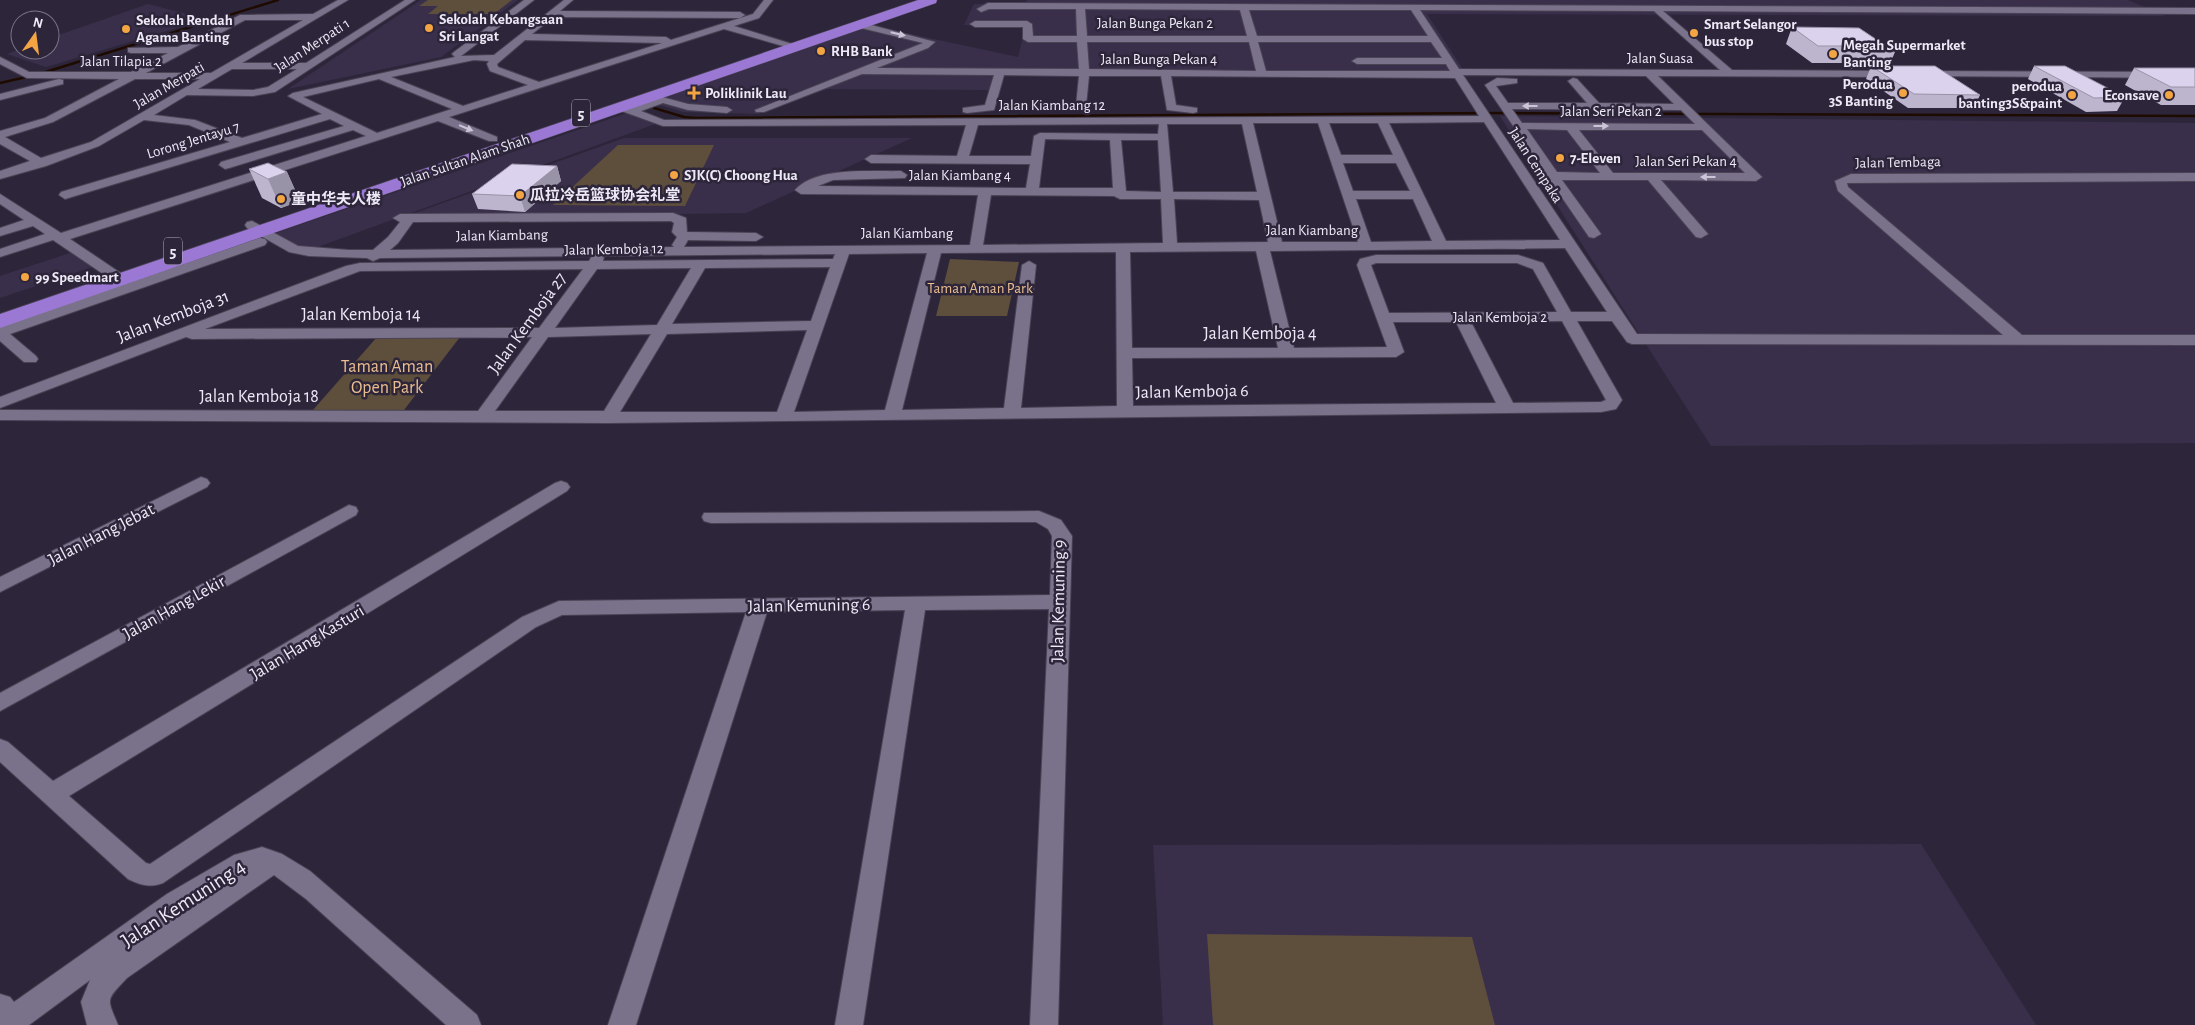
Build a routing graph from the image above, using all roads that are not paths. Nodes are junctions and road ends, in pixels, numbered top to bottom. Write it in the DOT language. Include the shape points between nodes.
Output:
graph roads {
  1 [pos="344,0"];
  2 [pos="411,0"];
  3 [pos="530,0"];
  4 [pos="569,0"];
  5 [pos="768,0"];
  6 [pos="920,0"];
  7 [pos="931,0"];
  8 [pos="1468,0"];
  9 [pos="2172,0"];
  10 [pos="2184,0"];
  11 [pos="1477,4"];
  12 [pos="2195,5"];
  13 [pos="1080,8"];
  14 [pos="1244,9"];
  15 [pos="1414,10"];
  16 [pos="1736,11"];
  17 [pos="1658,12"];
  18 [pos="2195,12"];
  19 [pos="551,14"];
  20 [pos="632,14"];
  21 [pos="756,16"];
  22 [pos="315,17"];
  23 [pos="860,24"];
  24 [pos="975,24"];
  25 [pos="723,26"];
  26 [pos="522,37"];
  27 [pos="607,38"];
  28 [pos="1082,39"];
  29 [pos="678,40"];
  30 [pos="1253,40"];
  31 [pos="1347,41"];
  32 [pos="1435,41"];
  33 [pos="793,46"];
  34 [pos="130,50"];
  35 [pos="179,50"];
  36 [pos="457,54"];
  37 [pos="496,58"];
  38 [pos="0,60"];
  39 [pos="1357,61"];
  40 [pos="1448,61"];
  41 [pos="5,66"];
  42 [pos="231,66"];
  43 [pos="308,66"];
  44 [pos="860,72"];
  45 [pos="1000,72"];
  46 [pos="1084,73"];
  47 [pos="1729,73"];
  48 [pos="1166,74"];
  49 [pos="1262,74"];
  50 [pos="1456,74"];
  51 [pos="27,75"];
  52 [pos="1363,75"];
  53 [pos="2195,75"];
  54 [pos="83,76"];
  55 [pos="131,76"];
  56 [pos="215,76"];
  57 [pos="380,76"];
  58 [pos="1653,77"];
  59 [pos="1573,80"];
  60 [pos="538,85"];
  61 [pos="187,92"];
  62 [pos="253,93"];
  63 [pos="0,97"];
  64 [pos="992,106"];
  65 [pos="1081,106"];
  66 [pos="1596,107"];
  67 [pos="462,109"];
  68 [pos="626,109"];
  69 [pos="751,110"];
  70 [pos="790,110"];
  71 [pos="955,110"];
  72 [pos="1481,111"];
  73 [pos="1689,111"];
  74 [pos="1510,114"];
  75 [pos="331,115"];
  76 [pos="144,117"];
  77 [pos="439,117"];
  78 [pos="1322,119"];
  79 [pos="1382,119"];
  80 [pos="1163,120"];
  81 [pos="1247,120"];
  82 [pos="973,121"];
  83 [pos="355,126"];
  84 [pos="1570,126"];
  85 [pos="1704,126"];
  86 [pos="1115,136"];
  87 [pos="376,137"];
  88 [pos="1164,137"];
  89 [pos="493,139"];
  90 [pos="1,140"];
  91 [pos="241,142"];
  92 [pos="203,154"];
  93 [pos="871,159"];
  94 [pos="1401,159"];
  95 [pos="906,160"];
  96 [pos="962,160"];
  97 [pos="1037,160"];
  98 [pos="1336,160"];
  99 [pos="42,163"];
  100 [pos="225,165"];
  101 [pos="0,175"];
  102 [pos="901,175"];
  103 [pos="409,176"];
  104 [pos="1525,176"];
  105 [pos="1554,176"];
  106 [pos="248,177"];
  107 [pos="1610,177"];
  108 [pos="1652,177"];
  109 [pos="2195,177"];
  110 [pos="895,190"];
  111 [pos="985,191"];
  112 [pos="1032,191"];
  113 [pos="1120,193"];
  114 [pos="65,195"];
  115 [pos="1348,195"];
  116 [pos="1418,195"];
  117 [pos="1167,196"];
  118 [pos="1265,196"];
  119 [pos="0,198"];
  120 [pos="404,218"];
  121 [pos="35,221"];
  122 [pos="0,232"];
  123 [pos="258,232"];
  124 [pos="1594,234"];
  125 [pos="1701,234"];
  126 [pos="57,236"];
  127 [pos="684,236"];
  128 [pos="1170,241"];
  129 [pos="977,242"];
  130 [pos="284,243"];
  131 [pos="1569,244"];
  132 [pos="1442,245"];
  133 [pos="1269,246"];
  134 [pos="1366,246"];
  135 [pos="1123,247"];
  136 [pos="935,249"];
  137 [pos="676,250"];
  138 [pos="603,251"];
  139 [pos="0,252"];
  140 [pos="378,254"];
  141 [pos="841,256"];
  142 [pos="701,264"];
  143 [pos="593,265"];
  144 [pos="1029,265"];
  145 [pos="360,267"];
  146 [pos="115,276"];
  147 [pos="0,310"];
  148 [pos="1617,316"];
  149 [pos="1461,317"];
  150 [pos="1567,317"];
  151 [pos="1384,318"];
  152 [pos="0,321"];
  153 [pos="818,325"];
  154 [pos="661,330"];
  155 [pos="544,332"];
  156 [pos="0,333"];
  157 [pos="180,334"];
  158 [pos="2018,340"];
  159 [pos="2195,340"];
  160 [pos="1286,352"];
  161 [pos="1396,352"];
  162 [pos="1125,353"];
  163 [pos="30,359"];
  164 [pos="0,403"];
  165 [pos="1507,408"];
  166 [pos="1125,411"];
  167 [pos="1012,413"];
  168 [pos="0,415"];
  169 [pos="892,415"];
  170 [pos="482,417"];
  171 [pos="784,417"];
  172 [pos="608,418"];
  173 [pos="201,483"];
  174 [pos="561,487"];
  175 [pos="349,511"];
  176 [pos="711,517"];
  177 [pos="0,585"];
  178 [pos="1059,602"];
  179 [pos="916,603"];
  180 [pos="758,606"];
  181 [pos="559,608"];
  182 [pos="0,703"];
  183 [pos="0,748"];
  184 [pos="52,794"];
  185 [pos="272,862"];
  186 [pos="8,1019"];
  187 [pos="104,1025"];
  188 [pos="467,1025"];
  189 [pos="622,1025"];
  190 [pos="849,1025"];
  191 [pos="1044,1025"];
  1 -- 22 [label="street, Jalan Merpati"];
  2 -- 43 [label="street, Jalan Merpati 1"];
  3 -- 36 [label="street"];
  4 -- 19 [label="street"];
  5 -- 21 [label="street"];
  6 -- 33 [label="highway, Jalan Sultan Alam Shah / 5"];
  7 -- 23 [label="highway, Jalan Sultan Alam Shah / 5"];
  8 -- 11 [label="street"];
  9 -- 18 [label="street"];
  10 -- 12 [label="street"];
  11 -- 15 [label="street"];
  11 -- 16 [label="street" via="1487,8"];
  13 -- 13 [label="street" via="981,9 988,6"];
  13 -- 14 [label="street"];
  13 -- 28 [label="street"];
  14 -- 15 [label="street"];
  14 -- 30 [label="street"];
  15 -- 17 [label="street"];
  15 -- 32 [label="street, Jalan Cempaka"];
  16 -- 17 [label="street"];
  16 -- 18 [label="street"];
  17 -- 47 [label="street"];
  19 -- 20 [label="street"];
  19 -- 26 [label="street"];
  20 -- 21 [label="street"];
  20 -- 27 [label="street"];
  21 -- 25 [label="street"];
  22 -- 35 [label="street" via="243,17"];
  22 -- 42 [label="street, Jalan Merpati"];
  23 -- 33 [label="highway, Jalan Sultan Alam Shah / 5"];
  23 -- 44 [label="street, one-way" via="930,42"];
  24 -- 28 [label="street, Jalan Bunga Pekan 2" via="1027,24 1026,38"];
  25 -- 29 [label="street"];
  25 -- 33 [label="street"];
  26 -- 27 [label="street"];
  26 -- 37 [label="street"];
  27 -- 29 [label="street"];
  28 -- 30 [label="street, Jalan Bunga Pekan 2"];
  28 -- 46 [label="street"];
  29 -- 60 [label="street"];
  30 -- 31 [label="street, Jalan Bunga Pekan 2"];
  30 -- 49 [label="street"];
  31 -- 32 [label="street, Jalan Bunga Pekan 2"];
  31 -- 39 [label="street"];
  32 -- 40 [label="street, Jalan Cempaka"];
  33 -- 68 [label="highway, Jalan Sultan Alam Shah / 5"];
  33 -- 103 [label="highway, Jalan Sultan Alam Shah / 5"];
  34 -- 35 [label="street"];
  35 -- 55 [label="street"];
  37 -- 57 [label="street" via="458,59"];
  37 -- 60 [label="street" via="492,64 494,69"];
  38 -- 41 [label="street"];
  39 -- 40 [label="street"];
  39 -- 52 [label="street"];
  40 -- 50 [label="street, Jalan Cempaka"];
  41 -- 51 [label="street"];
  42 -- 43 [label="street"];
  42 -- 56 [label="street, Jalan Merpati"];
  43 -- 62 [label="street, Jalan Merpati 1" via="271,90"];
  44 -- 45 [label="street, Jalan Bunga Pekan 4"];
  44 -- 69 [label="street"];
  45 -- 46 [label="street, Jalan Bunga Pekan 4"];
  45 -- 64 [label="street"];
  46 -- 48 [label="street, Jalan Bunga Pekan 4"];
  46 -- 65 [label="street"];
  47 -- 53 [label="street, Jalan Suasa"];
  47 -- 58 [label="street, Jalan Suasa"];
  48 -- 49 [label="street, Jalan Bunga Pekan 4"];
  48 -- 72 [label="street" via="1170,106 1181,110 1463,108"];
  49 -- 52 [label="street, Jalan Bunga Pekan 4"];
  50 -- 52 [label="street, Jalan Bunga Pekan 4"];
  50 -- 58 [label="street, Jalan Suasa"];
  50 -- 72 [label="street, Jalan Cempaka"];
  51 -- 54 [label="street, Jalan Tilapia 2"];
  54 -- 55 [label="street, Jalan Tilapia 2"];
  54 -- 63 [label="street"];
  55 -- 56 [label="street, Jalan Tilapia 2"];
  55 -- 90 [label="street" via="49,120"];
  56 -- 61 [label="street, Jalan Merpati"];
  57 -- 67 [label="street"];
  57 -- 75 [label="street" via="293,96"];
  58 -- 59 [label="street"];
  58 -- 73 [label="street"];
  59 -- 66 [label="street"];
  59 -- 74 [label="street" via="1491,82"];
  60 -- 67 [label="street"];
  61 -- 62 [label="street"];
  61 -- 76 [label="street, Jalan Merpati"];
  64 -- 71 [label="street" via="985,110"];
  66 -- 73 [label="street"];
  66 -- 74 [label="street, one-way"];
  67 -- 77 [label="street"];
  68 -- 69 [label="street" via="662,100 697,109"];
  68 -- 82 [label="street, Jalan Kiambang 12" via="663,122"];
  68 -- 103 [label="highway, Jalan Sultan Alam Shah / 5"];
  69 -- 70 [label="street"];
  72 -- 79 [label="street, Jalan Kiambang 12"];
  72 -- 104 [label="street, Jalan Cempaka"];
  73 -- 85 [label="street"];
  74 -- 84 [label="street, Jalan Seri Pekan 2"];
  74 -- 105 [label="street"];
  75 -- 83 [label="street"];
  75 -- 91 [label="street, Lorong Jentayu 7"];
  76 -- 91 [label="street" via="191,122"];
  76 -- 99 [label="street, Jalan Merpati" via="94,144"];
  77 -- 87 [label="street"];
  77 -- 89 [label="street, one-way"];
  78 -- 79 [label="street, Jalan Kiambang 12"];
  78 -- 81 [label="street, Jalan Kiambang 12"];
  78 -- 98 [label="street"];
  79 -- 94 [label="street"];
  80 -- 81 [label="street, Jalan Kiambang 12"];
  80 -- 82 [label="street, Jalan Kiambang 12"];
  80 -- 88 [label="street"];
  81 -- 118 [label="street"];
  82 -- 96 [label="street"];
  83 -- 87 [label="street"];
  83 -- 100 [label="street"];
  84 -- 85 [label="street, Jalan Seri Pekan 2, one-way"];
  84 -- 107 [label="street"];
  85 -- 108 [label="street, Jalan Seri Pekan 4, one-way" via="1756,177"];
  86 -- 88 [label="street"];
  86 -- 97 [label="street" via="1040,136"];
  86 -- 113 [label="street"];
  87 -- 106 [label="street"];
  88 -- 117 [label="street"];
  90 -- 99 [label="street"];
  91 -- 92 [label="street, Lorong Jentayu 7"];
  92 -- 100 [label="street"];
  92 -- 114 [label="street, Lorong Jentayu 7"];
  93 -- 95 [label="street"];
  94 -- 98 [label="street"];
  94 -- 116 [label="street"];
  95 -- 96 [label="street"];
  95 -- 102 [label="street"];
  96 -- 97 [label="street"];
  97 -- 112 [label="street"];
  98 -- 115 [label="street"];
  99 -- 101 [label="street, Jalan Merpati"];
  100 -- 106 [label="street"];
  102 -- 110 [label="street"];
  102 -- 110 [label="street, Jalan Kiambang 4" via="831,176 800,190"];
  103 -- 123 [label="highway, Jalan Sultan Alam Shah / 5"];
  104 -- 105 [label="street, Jalan Seri Pekan 4"];
  104 -- 131 [label="street, Jalan Cempaka"];
  105 -- 107 [label="street, Jalan Seri Pekan 4"];
  105 -- 124 [label="street"];
  106 -- 126 [label="street"];
  107 -- 108 [label="street, Jalan Seri Pekan 4"];
  108 -- 125 [label="street"];
  109 -- 158 [label="street, Jalan Tembaga" via="1852,178 1842,181 1842,188"];
  110 -- 111 [label="street, Jalan Kiambang 4"];
  111 -- 112 [label="street, Jalan Kiambang 4"];
  111 -- 129 [label="street"];
  112 -- 113 [label="street, Jalan Kiambang 4"];
  113 -- 117 [label="street"];
  115 -- 116 [label="street"];
  115 -- 134 [label="street"];
  116 -- 132 [label="street"];
  117 -- 118 [label="street"];
  117 -- 128 [label="street"];
  118 -- 133 [label="street"];
  119 -- 121 [label="street"];
  120 -- 127 [label="street" via="673,217 681,221 679,232"];
  120 -- 140 [label="street" via="393,240"];
  121 -- 122 [label="street"];
  121 -- 126 [label="street"];
  123 -- 130 [label="highway"];
  123 -- 146 [label="highway, Jalan Sultan Alam Shah / 5"];
  123 -- 146 [label="highway, Jalan Sultan Alam Shah / 5"];
  123 -- 156 [label="street"];
  126 -- 139 [label="street"];
  126 -- 146 [label="street"];
  127 -- 129 [label="street, Jalan Kiambang"];
  127 -- 137 [label="street"];
  128 -- 129 [label="street, Jalan Kiambang"];
  128 -- 133 [label="street, Jalan Kiambang"];
  128 -- 135 [label="street, Jalan Kiambang"];
  129 -- 135 [label="street, Jalan Kiambang"];
  129 -- 136 [label="street, Jalan Kiambang"];
  130 -- 140 [label="street, Jalan Kiambang" via="309,252"];
  131 -- 132 [label="street, Jalan Kiambang"];
  131 -- 148 [label="street, Jalan Cempaka"];
  132 -- 134 [label="street, Jalan Kiambang"];
  133 -- 134 [label="street, Jalan Kiambang"];
  133 -- 160 [label="street"];
  135 -- 162 [label="street"];
  136 -- 141 [label="street, Jalan Kiambang"];
  136 -- 169 [label="street"];
  137 -- 138 [label="street, Jalan Kiambang"];
  137 -- 141 [label="street, Jalan Kiambang"];
  138 -- 140 [label="street, Jalan Kiambang"];
  138 -- 143 [label="street, Jalan Kemboja 27"];
  140 -- 145 [label="street"];
  141 -- 142 [label="street, Jalan Kemboja 12"];
  141 -- 153 [label="street"];
  142 -- 143 [label="street, Jalan Kemboja 12"];
  142 -- 154 [label="street"];
  143 -- 145 [label="street, Jalan Kemboja 12"];
  143 -- 155 [label="street, Jalan Kemboja 27"];
  144 -- 167 [label="street"];
  145 -- 157 [label="street, Jalan Kemboja 31"];
  146 -- 147 [label="highway, Jalan Sultan Alam Shah / 5"];
  146 -- 152 [label="highway, Jalan Sultan Alam Shah / 5"];
  148 -- 150 [label="street, Jalan Kemboja 2"];
  148 -- 158 [label="street, Jalan Cempaka" via="1632,339"];
  149 -- 150 [label="street, Jalan Kemboja 2"];
  149 -- 151 [label="street, Jalan Kemboja 2"];
  149 -- 165 [label="street"];
  150 -- 151 [label="street" via="1538,266 1518,259 1376,259 1364,265"];
  150 -- 165 [label="street, Jalan Kemboja 6" via="1613,395 1613,402 1601,407"];
  151 -- 161 [label="street"];
  153 -- 154 [label="street, Jalan Kemboja 14"];
  153 -- 171 [label="street"];
  154 -- 155 [label="street, Jalan Kemboja 14"];
  154 -- 172 [label="street"];
  155 -- 157 [label="street, Jalan Kemboja 14"];
  155 -- 170 [label="street, Jalan Kemboja 27"];
  156 -- 163 [label="street"];
  157 -- 164 [label="street, Jalan Kemboja 31"];
  158 -- 159 [label="street"];
  160 -- 161 [label="street, Jalan Kemboja 4"];
  160 -- 162 [label="street, Jalan Kemboja 4"];
  162 -- 166 [label="street"];
  165 -- 166 [label="street, Jalan Kemboja 6"];
  166 -- 167 [label="street, Jalan Kemboja 6"];
  167 -- 169 [label="street, Jalan Kemboja 6"];
  168 -- 170 [label="street, Jalan Kemboja 18"];
  169 -- 171 [label="street, Jalan Kemboja 6"];
  170 -- 172 [label="street, Jalan Kemboja 18"];
  171 -- 172 [label="street, Jalan Kemboja 6"];
  173 -- 177 [label="street, Jalan Hang Jebat"];
  174 -- 184 [label="street, Jalan Hang Kasturi"];
  175 -- 182 [label="street, Jalan Hang Lekir"];
  176 -- 178 [label="street, Jalan Kemuning 9" via="961,515 1045,518 1060,529 1062,536"];
  178 -- 179 [label="street, Jalan Kemuning 6"];
  178 -- 191 [label="street, Jalan Kemuning 9"];
  179 -- 180 [label="street, Jalan Kemuning 6"];
  179 -- 190 [label="street"];
  180 -- 181 [label="street, Jalan Kemuning 6"];
  180 -- 189 [label="street"];
  181 -- 184 [label="street" via="529,622 158,874 146,875 137,871"];
  183 -- 184 [label="street"];
  185 -- 186 [label="street, Jalan Kemuning 4" via="256,858 236,865"];
  185 -- 187 [label="street" via="117,969 97,992 95,1015"];
  185 -- 188 [label="street, Jalan Kemuning 4" via="305,883"];
}
